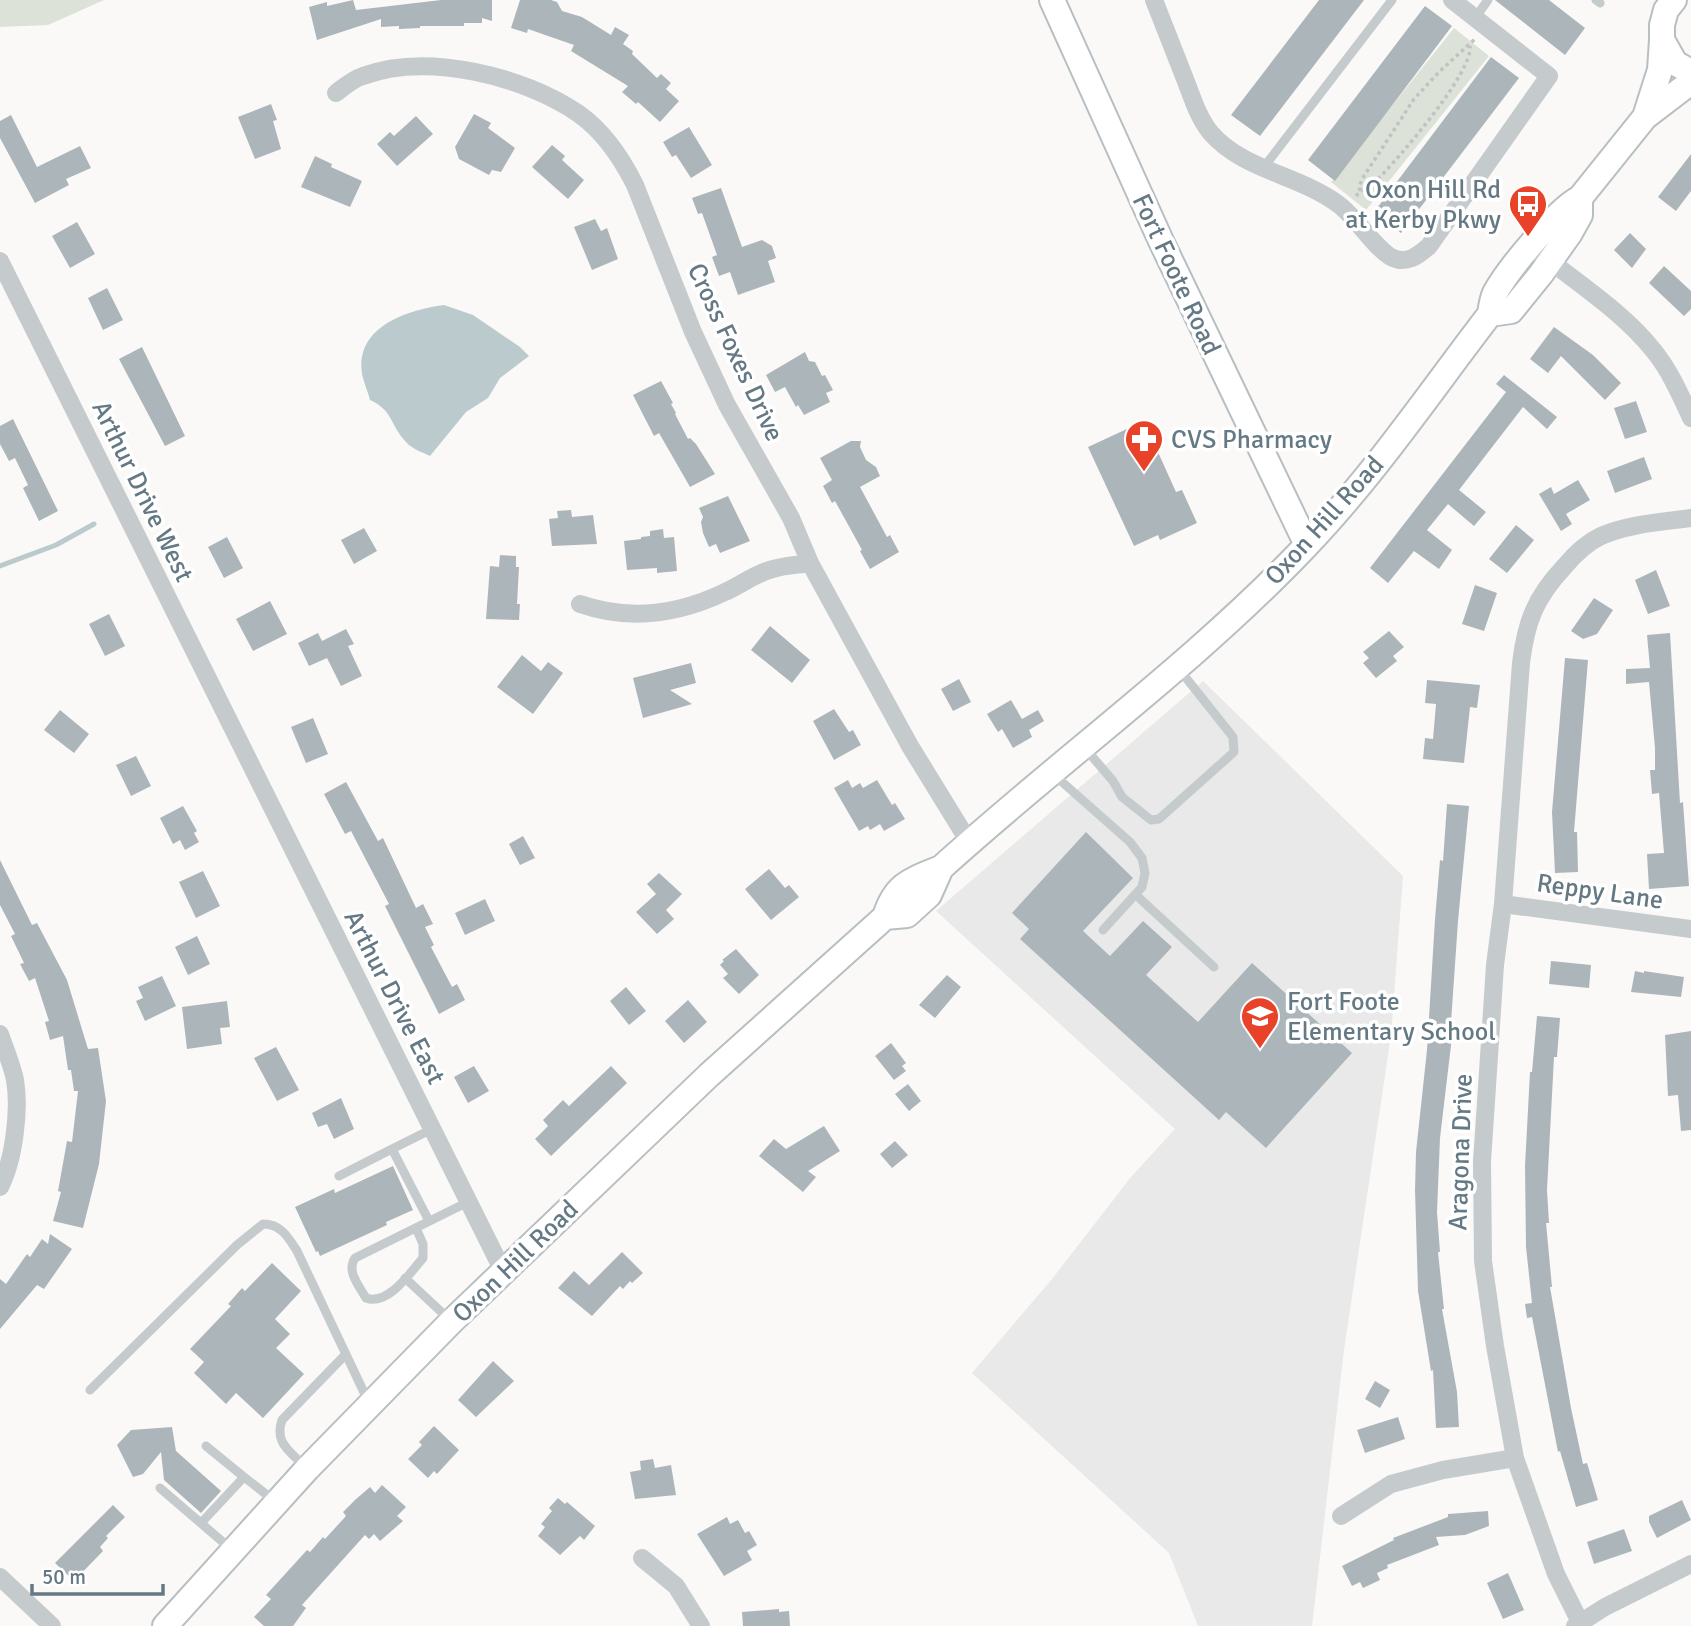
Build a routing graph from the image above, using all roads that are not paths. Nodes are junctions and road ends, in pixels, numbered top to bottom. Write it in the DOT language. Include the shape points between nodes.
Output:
graph roads {
  1 [pos="1052,0"];
  2 [pos="1154,0"];
  3 [pos="1392,0"];
  4 [pos="1452,0"];
  5 [pos="1489,0"];
  6 [pos="1674,0"];
  7 [pos="1475,18"];
  8 [pos="1662,40"];
  9 [pos="1691,72"];
  10 [pos="1691,82"];
  11 [pos="336,93"];
  12 [pos="1645,117"];
  13 [pos="1264,167"];
  14 [pos="1540,253"];
  15 [pos="0,261"];
  16 [pos="1691,418"];
  17 [pos="1691,518"];
  18 [pos="1307,545"];
  19 [pos="810,563"];
  20 [pos="580,604"];
  21 [pos="1177,667"];
  22 [pos="240,745"];
  23 [pos="1083,746"];
  24 [pos="1051,772"];
  25 [pos="969,842"];
  26 [pos="1136,895"];
  27 [pos="1503,904"];
  28 [pos="1691,929"];
  29 [pos="1103,930"];
  30 [pos="1214,967"];
  31 [pos="0,1034"];
  32 [pos="432,1129"];
  33 [pos="392,1149"];
  34 [pos="340,1176"];
  35 [pos="0,1186"];
  36 [pos="468,1202"];
  37 [pos="429,1221"];
  38 [pos="416,1228"];
  39 [pos="504,1273"];
  40 [pos="405,1278"];
  41 [pos="451,1322"];
  42 [pos="346,1354"];
  43 [pos="90,1390"];
  44 [pos="370,1404"];
  45 [pos="206,1446"];
  46 [pos="1515,1458"];
  47 [pos="307,1469"];
  48 [pos="244,1477"];
  49 [pos="160,1488"];
  50 [pos="276,1502"];
  51 [pos="1341,1516"];
  52 [pos="201,1523"];
  53 [pos="232,1550"];
  54 [pos="642,1558"];
  55 [pos="1691,1564"];
  56 [pos="0,1577"];
  57 [pos="1579,1625"];
  58 [pos="52,1626"];
  59 [pos="165,1626"];
  60 [pos="701,1626"];
  1 -- 18 [label="main road, Fort Foote Road"];
  2 -- 13 [label="street" via="1208,130 1239,158"];
  3 -- 13 [label="lane"];
  4 -- 7 [label="street"];
  5 -- 7 [label="lane"];
  6 -- 8 [label="main road" via="1661,25"];
  7 -- 13 [label="street" via="1549,76 1417,257 1390,257 1340,205"];
  8 -- 9 [label="main road" via="1675,64"];
  8 -- 12 [label="main road" via="1660,70"];
  10 -- 12 [label="main road"];
  11 -- 19 [label="street, Cross Foxes Drive" via="375,72 432,66 516,84 551,98 591,124 635,185 714,379 791,518"];
  12 -- 14 [label="main road" via="1580,198 1568,205"];
  14 -- 16 [label="street" via="1646,341 1663,363"];
  14 -- 18 [label="main road, Oxon Hill Road" via="1511,311 1490,314 1367,476"];
  15 -- 22 [label="street, Arthur Drive West"];
  17 -- 27 [label="street, Aragona Drive" via="1600,536 1568,561 1537,602 1524,635"];
  18 -- 21 [label="main road, Oxon Hill Road"];
  19 -- 20 [label="street" via="774,568 697,604 671,610 620,615"];
  19 -- 25 [label="street, Cross Foxes Drive" via="910,746"];
  21 -- 23 [label="main road, Oxon Hill Road"];
  21 -- 23 [label="lane" via="1233,737 1234,752 1159,819 1151,820 1135,809"];
  22 -- 32 [label="street, Arthur Drive East"];
  23 -- 24 [label="main road, Oxon Hill Road"];
  24 -- 25 [label="main road, Oxon Hill Road"];
  24 -- 26 [label="lane" via="1138,850 1146,873"];
  25 -- 39 [label="main road, Oxon Hill Road" via="941,868 911,881 891,899 885,917 709,1075"];
  26 -- 29 [label="lane"];
  26 -- 30 [label="lane"];
  27 -- 28 [label="street, Reppy Lane"];
  27 -- 46 [label="street, Aragona Drive" via="1482,1161 1483,1261"];
  31 -- 35 [label="street" via="15,1080 15,1132"];
  32 -- 33 [label="lane"];
  32 -- 36 [label="street, Arthur Drive East"];
  33 -- 34 [label="lane"];
  33 -- 37 [label="lane"];
  36 -- 37 [label="lane"];
  36 -- 39 [label="street, Arthur Drive East"];
  37 -- 38 [label="lane"];
  38 -- 40 [label="lane" via="423,1258"];
  38 -- 40 [label="lane" via="352,1263 351,1270 366,1298 373,1301"];
  39 -- 41 [label="main road, Oxon Hill Road"];
  40 -- 41 [label="lane"];
  41 -- 44 [label="main road, Oxon Hill Road"];
  42 -- 43 [label="lane" via="297,1251 274,1224 263,1224"];
  42 -- 44 [label="lane"];
  42 -- 47 [label="lane" via="282,1420 278,1431"];
  44 -- 47 [label="main road, Oxon Hill Road"];
  45 -- 48 [label="lane"];
  46 -- 51 [label="street" via="1391,1484"];
  46 -- 57 [label="street, Aragona Drive"];
  47 -- 50 [label="main road, Oxon Hill Road"];
  48 -- 50 [label="lane"];
  48 -- 52 [label="lane"];
  49 -- 52 [label="lane"];
  50 -- 53 [label="main road, Oxon Hill Road"];
  52 -- 53 [label="lane"];
  53 -- 59 [label="main road, Oxon Hill Road"];
  54 -- 60 [label="street" via="676,1586"];
  55 -- 57 [label="street"];
  56 -- 58 [label="street"];
}
